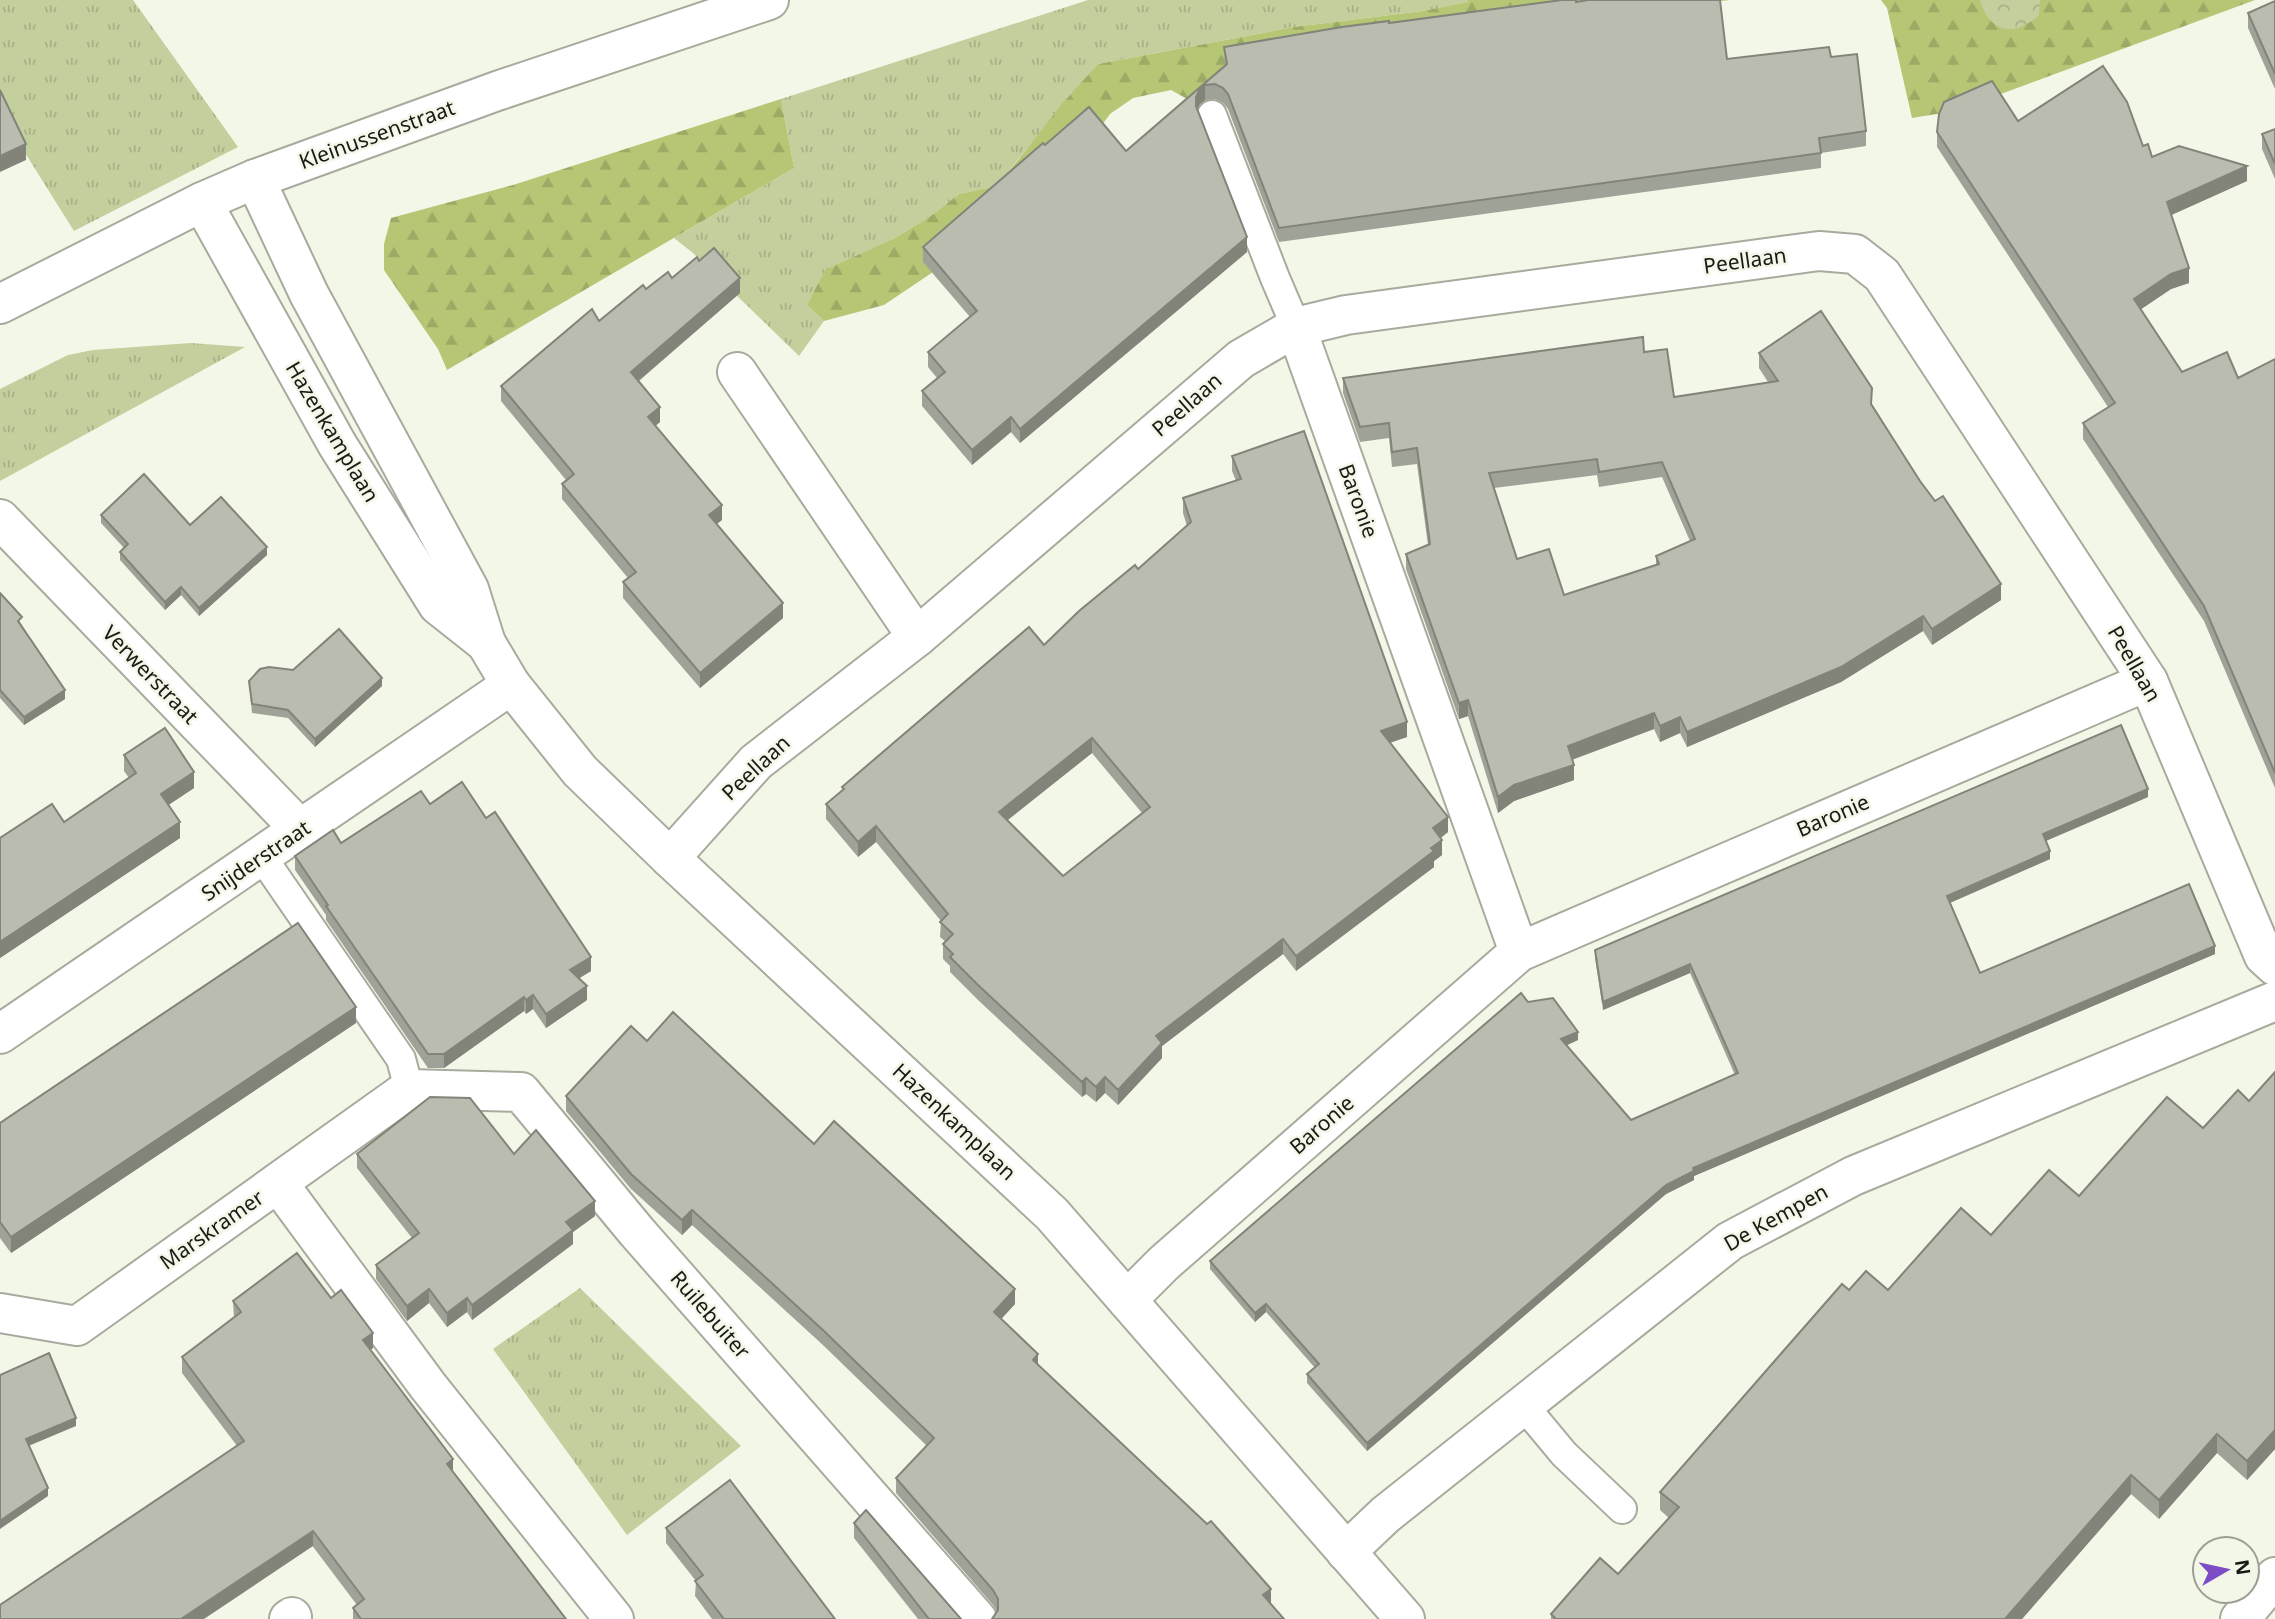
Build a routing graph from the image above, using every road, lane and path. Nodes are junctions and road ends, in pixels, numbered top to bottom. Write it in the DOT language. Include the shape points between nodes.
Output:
graph roads {
  1 [pos="769,0"];
  2 [pos="1212,115"];
  3 [pos="255,179"];
  4 [pos="202,202"];
  5 [pos="0,304"];
  6 [pos="1296,327"];
  7 [pos="737,372"];
  8 [pos="0,519"];
  9 [pos="918,637"];
  10 [pos="486,643"];
  11 [pos="2148,681"];
  12 [pos="511,685"];
  13 [pos="301,831"];
  14 [pos="262,857"];
  15 [pos="670,858"];
  16 [pos="1519,952"];
  17 [pos="2275,965"];
  18 [pos="2275,1001"];
  19 [pos="0,1034"];
  20 [pos="409,1088"];
  21 [pos="278,1183"];
  22 [pos="1127,1300"];
  23 [pos="0,1313"];
  24 [pos="1524,1406"];
  25 [pos="1622,1509"];
  26 [pos="1346,1552"];
  27 [pos="2275,1577"];
  28 [pos="614,1619"];
  29 [pos="977,1619"];
  30 [pos="1405,1619"];
  31 [pos="2240,1619"];
  1 -- 3 [label="street, Kleinussenstraat" via="497,91"];
  2 -- 6 [label="lane"];
  3 -- 4 [label="street, Kleinussenstraat"];
  3 -- 10 [label="street, Hazenkamplaan" via="309,294 469,589"];
  4 -- 5 [label="street, Kleinussenstraat"];
  4 -- 10 [label="street, Hazenkamplaan" via="337,444 438,605"];
  6 -- 9 [label="street, Peellaan" via="1241,359"];
  6 -- 11 [label="street, Peellaan" via="1346,315 1819,251 1855,254 1882,275"];
  6 -- 16 [label="street, Baronie"];
  7 -- 9 [label="street"];
  8 -- 13 [label="street, Verwerstraat"];
  9 -- 15 [label="street, Peellaan" via="757,762"];
  10 -- 12 [label="street, Hazenkamplaan"];
  11 -- 16 [label="street, Baronie"];
  11 -- 17 [label="street, Peellaan" via="2264,956"];
  12 -- 13 [label="street, Snijderstraat"];
  12 -- 15 [label="street, Hazenkamplaan" via="580,771"];
  13 -- 14 [label="street, Snijderstraat"];
  14 -- 19 [label="street, Snijderstraat"];
  14 -- 20 [label="lane" via="401,1059"];
  15 -- 22 [label="street, Hazenkamplaan" via="1052,1214"];
  16 -- 22 [label="street, Baronie"];
  18 -- 24 [label="street, De Kempen" via="1853,1175 1730,1241"];
  20 -- 21 [label="street, Marskramer"];
  20 -- 29 [label="street, Ruilebuiter" via="521,1092 636,1232"];
  21 -- 23 [label="street, Marskramer" via="77,1326"];
  21 -- 28 [label="street" via="428,1387"];
  22 -- 26 [label="street, Hazenkamplaan"];
  24 -- 25 [label="lane" via="1564,1454"];
  24 -- 26 [label="street, De Kempen" via="1385,1515"];
  26 -- 30 [label="street, Hazenkamplaan"];
  27 -- 31 [label="street"];
}
